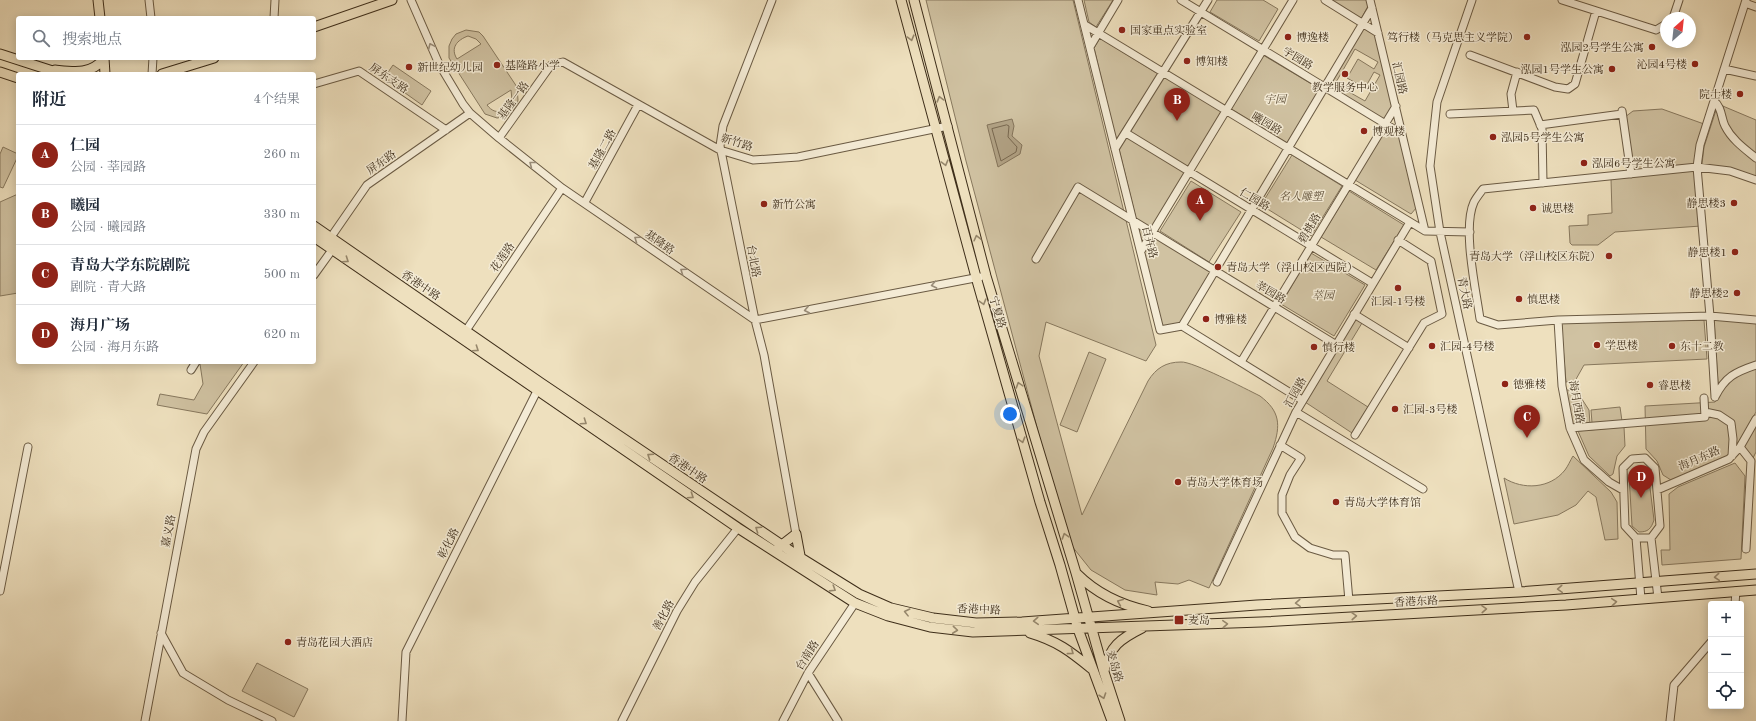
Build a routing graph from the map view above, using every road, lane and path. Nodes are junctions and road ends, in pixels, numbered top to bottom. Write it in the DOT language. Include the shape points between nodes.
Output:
graph roads {
  1 [pos="98,0"];
  2 [pos="149,0"];
  3 [pos="275,0"];
  4 [pos="392,0"];
  5 [pos="411,0"];
  6 [pos="772,0"];
  7 [pos="901,0"];
  8 [pos="914,0"];
  9 [pos="1078,0"];
  10 [pos="1118,0"];
  11 [pos="1181,0"];
  12 [pos="1208,0"];
  13 [pos="1292,0"];
  14 [pos="1325,0"];
  15 [pos="1370,0"];
  16 [pos="1472,0"];
  17 [pos="1562,0"];
  18 [pos="1679,0"];
  19 [pos="1746,2"];
  20 [pos="1756,7"];
  21 [pos="1372,8"];
  22 [pos="1596,11"];
  23 [pos="1201,12"];
  24 [pos="1675,12"];
  25 [pos="100,16"];
  26 [pos="151,16"];
  27 [pos="274,16"];
  28 [pos="1363,23"];
  29 [pos="1084,25"];
  30 [pos="316,26"];
  31 [pos="1660,28"];
  32 [pos="1098,33"];
  33 [pos="1378,33"];
  34 [pos="1090,47"];
  35 [pos="1263,49"];
  36 [pos="0,54"];
  37 [pos="1470,55"];
  38 [pos="16,59"];
  39 [pos="19,60"];
  40 [pos="103,60"];
  41 [pos="104,60"];
  42 [pos="153,60"];
  43 [pos="208,60"];
  44 [pos="562,62"];
  45 [pos="1724,69"];
  46 [pos="50,70"];
  47 [pos="0,72"];
  48 [pos="56,72"];
  49 [pos="75,72"];
  50 [pos="75,72"];
  51 [pos="105,72"];
  52 [pos="152,72"];
  53 [pos="168,72"];
  54 [pos="1517,72"];
  55 [pos="1163,73"];
  56 [pos="1756,76"];
  57 [pos="16,77"];
  58 [pos="316,83"];
  59 [pos="1325,87"];
  60 [pos="1714,101"];
  61 [pos="638,105"];
  62 [pos="1396,106"];
  63 [pos="1226,111"];
  64 [pos="1513,111"];
  65 [pos="470,113"];
  66 [pos="1450,114"];
  67 [pos="1385,124"];
  68 [pos="1540,125"];
  69 [pos="948,126"];
  70 [pos="936,128"];
  71 [pos="446,130"];
  72 [pos="1126,133"];
  73 [pos="1402,134"];
  74 [pos="499,138"];
  75 [pos="1288,148"];
  76 [pos="1115,149"];
  77 [pos="720,150"];
  78 [pos="1756,158"];
  79 [pos="1697,167"];
  80 [pos="1189,172"];
  81 [pos="1631,174"];
  82 [pos="1756,180"];
  83 [pos="1543,183"];
  84 [pos="1348,185"];
  85 [pos="562,188"];
  86 [pos="584,202"];
  87 [pos="1251,210"];
  88 [pos="1133,221"];
  89 [pos="1410,222"];
  90 [pos="316,227"];
  91 [pos="1425,231"];
  92 [pos="1152,232"];
  93 [pos="1440,232"];
  94 [pos="1470,232"];
  95 [pos="331,237"];
  96 [pos="316,238"];
  97 [pos="1398,240"];
  98 [pos="1311,246"];
  99 [pos="332,250"];
  100 [pos="1141,251"];
  101 [pos="1036,260"];
  102 [pos="1215,270"];
  103 [pos="316,273"];
  104 [pos="986,276"];
  105 [pos="976,277"];
  106 [pos="1372,283"];
  107 [pos="1274,307"];
  108 [pos="1354,314"];
  109 [pos="1710,316"];
  110 [pos="755,320"];
  111 [pos="1558,320"];
  112 [pos="1756,320"];
  113 [pos="1182,326"];
  114 [pos="466,330"];
  115 [pos="461,339"];
  116 [pos="1335,344"];
  117 [pos="1409,348"];
  118 [pos="1241,362"];
  119 [pos="195,364"];
  120 [pos="253,364"];
  121 [pos="1756,365"];
  122 [pos="191,370"];
  123 [pos="539,387"];
  124 [pos="1704,398"];
  125 [pos="1302,400"];
  126 [pos="1296,412"];
  127 [pos="1705,412"];
  128 [pos="1756,419"];
  129 [pos="1570,428"];
  130 [pos="1355,435"];
  131 [pos="1280,445"];
  132 [pos="28,447"];
  133 [pos="1740,447"];
  134 [pos="1732,456"];
  135 [pos="1423,489"];
  136 [pos="1623,490"];
  137 [pos="1657,490"];
  138 [pos="738,528"];
  139 [pos="796,534"];
  140 [pos="1636,538"];
  141 [pos="1651,538"];
  142 [pos="781,545"];
  143 [pos="1746,549"];
  144 [pos="774,552"];
  145 [pos="801,558"];
  146 [pos="800,569"];
  147 [pos="1076,573"];
  148 [pos="1756,574"];
  149 [pos="1217,582"];
  150 [pos="1656,582"];
  151 [pos="1640,584"];
  152 [pos="1756,590"];
  153 [pos="1736,591"];
  154 [pos="0,592"];
  155 [pos="1519,592"];
  156 [pos="1658,598"];
  157 [pos="1641,599"];
  158 [pos="1349,601"];
  159 [pos="1735,601"];
  160 [pos="855,603"];
  161 [pos="1157,613"];
  162 [pos="1075,618"];
  163 [pos="1088,618"];
  164 [pos="1144,627"];
  165 [pos="1078,628"];
  166 [pos="1090,628"];
  167 [pos="1022,631"];
  168 [pos="161,633"];
  169 [pos="1708,645"];
  170 [pos="1094,670"];
  171 [pos="808,672"];
  172 [pos="1104,672"];
  173 [pos="145,721"];
  174 [pos="272,721"];
  175 [pos="402,721"];
  176 [pos="622,721"];
  177 [pos="783,721"];
  178 [pos="838,721"];
  179 [pos="1112,721"];
  180 [pos="1120,721"];
  181 [pos="1670,721"];
  1 -- 25 [label="main road"];
  2 -- 26 [label="street"];
  3 -- 27 [label="street"];
  4 -- 30 [label="main road"];
  65 -- 5 [label="street, 基隆路, one-way" via="439,64"];
  6 -- 77 [label="street, 台北路" via="723,126"];
  7 -- 70 [label="main road, 宁夏路, one-way"];
  69 -- 8 [label="main road, 宁夏路, one-way"];
  9 -- 29 [label="street, 百卉路"];
  10 -- 32 [label="street"];
  11 -- 23 [label="street, 宇园路"];
  12 -- 23 [label="street"];
  13 -- 35 [label="street"];
  14 -- 28 [label="street"];
  15 -- 21 [label="street, 汇园路"];
  16 -- 93 [label="street, 青大路" via="1437,102 1430,166"];
  17 -- 22 [label="street"];
  18 -- 24 [label="street"];
  19 -- 20 [label="street"];
  19 -- 45 [label="street"];
  21 -- 28 [label="street"];
  21 -- 33 [label="street, 汇园路"];
  22 -- 31 [label="street" via="1656,30"];
  22 -- 54 [label="street" via="1575,84 1568,89"];
  23 -- 35 [label="street, 宇园路"];
  23 -- 55 [label="street"];
  28 -- 33 [label="street"];
  28 -- 59 [label="street"];
  29 -- 32 [label="street, 曦园路"];
  29 -- 34 [label="street, 百卉路"];
  32 -- 34 [label="street"];
  32 -- 55 [label="street, 曦园路"];
  33 -- 62 [label="street, 汇园路"];
  34 -- 76 [label="street, 百卉路"];
  35 -- 59 [label="street, 宇园路"];
  35 -- 63 [label="street"];
  36 -- 38 [label="main road"];
  37 -- 54 [label="street"];
  39 -- 46 [label="main road"];
  40 -- 50 [label="main road" via="92,70"];
  41 -- 51 [label="main road"];
  42 -- 52 [label="street"];
  43 -- 53 [label="main road"];
  44 -- 61 [label="street, 新竹路"];
  44 -- 74 [label="street, 基隆一路" via="551,65"];
  45 -- 56 [label="street"];
  45 -- 60 [label="street"];
  46 -- 48 [label="main road"];
  46 -- 49 [label="main road"];
  47 -- 57 [label="main road"];
  54 -- 64 [label="street" via="1511,94"];
  55 -- 63 [label="street, 曦园路"];
  55 -- 72 [label="street"];
  58 -- 71 [label="street, 屏东支路" via="359,71"];
  59 -- 67 [label="street, 宇园路"];
  59 -- 75 [label="street"];
  60 -- 78 [label="street" via="1718,104 1725,126 1733,138"];
  60 -- 79 [label="street" via="1700,145"];
  61 -- 77 [label="street, 新竹路"];
  61 -- 86 [label="street, 基隆二路"];
  62 -- 67 [label="street, 碧桃路"];
  62 -- 73 [label="street, 汇园路"];
  63 -- 75 [label="street, 曦园路"];
  63 -- 80 [label="street"];
  64 -- 66 [label="street"];
  64 -- 68 [label="street" via="1534,110"];
  65 -- 71 [label="street, 屏东路"];
  65 -- 74 [label="street, 基隆路"];
  67 -- 73 [label="street, 宇园路"];
  67 -- 84 [label="street, 碧桃路"];
  68 -- 81 [label="street" via="1622,112"];
  68 -- 83 [label="street"];
  69 -- 70 [label="street, 新竹路"];
  104 -- 69 [label="main road, 宁夏路, one-way"];
  70 -- 77 [label="street, 新竹路" via="798,157 752,160"];
  70 -- 105 [label="main road, 宁夏路, one-way"];
  71 -- 95 [label="street, 屏东路" via="367,185"];
  72 -- 76 [label="street"];
  72 -- 80 [label="street, 仁园路"];
  73 -- 91 [label="street, 汇园路"];
  85 -- 74 [label="street, 基隆路, one-way"];
  75 -- 84 [label="street, 曦园路"];
  75 -- 87 [label="street"];
  76 -- 88 [label="street, 百卉路"];
  77 -- 110 [label="street, 台北路"];
  79 -- 81 [label="street"];
  79 -- 82 [label="street" via="1730,171"];
  79 -- 109 [label="street"];
  80 -- 87 [label="street, 仁园路"];
  80 -- 92 [label="street"];
  81 -- 83 [label="street"];
  83 -- 94 [label="street" via="1482,189 1474,202"];
  84 -- 89 [label="street, 曦园路"];
  84 -- 98 [label="street, 碧桃路"];
  85 -- 86 [label="street, 基隆路"];
  85 -- 114 [label="street, 花莲路"];
  110 -- 86 [label="street, 基隆路, one-way"];
  87 -- 98 [label="street, 仁园路"];
  87 -- 102 [label="street"];
  88 -- 92 [label="street, 莘园路"];
  88 -- 100 [label="street, 百卉路"];
  88 -- 101 [label="street, 莘园路" via="1078,187"];
  89 -- 91 [label="street, 曦园路"];
  89 -- 97 [label="street, 汇园路"];
  90 -- 95 [label="main road, 香港中路"];
  91 -- 93 [label="street, 曦园路"];
  92 -- 100 [label="street"];
  92 -- 102 [label="street, 莘园路"];
  93 -- 94 [label="street, 曦园路"];
  93 -- 155 [label="street, 青大路"];
  94 -- 111 [label="street" via="1480,319 1498,325"];
  95 -- 99 [label="street"];
  95 -- 114 [label="main road, 香港中路"];
  96 -- 99 [label="main road, 香港中路"];
  97 -- 106 [label="street, 汇园路"];
  97 -- 117 [label="street" via="1431,261 1442,314 1424,324"];
  98 -- 106 [label="street, 仁园路"];
  98 -- 107 [label="street, 碧桃路"];
  99 -- 103 [label="street"];
  99 -- 115 [label="main road, 香港中路, one-way"];
  100 -- 113 [label="street, 百卉路" via="1160,330"];
  102 -- 107 [label="street, 莘园路"];
  102 -- 113 [label="street"];
  104 -- 105 [label="street"];
  147 -- 104 [label="main road, 宁夏路, one-way"];
  105 -- 110 [label="street, one-way"];
  105 -- 162 [label="main road, 宁夏路, one-way"];
  106 -- 108 [label="street, 汇园路"];
  107 -- 116 [label="street, 莘园路"];
  107 -- 118 [label="street, 碧桃路"];
  108 -- 116 [label="street, 汇园路"];
  108 -- 117 [label="street"];
  109 -- 111 [label="street"];
  109 -- 112 [label="street"];
  109 -- 121 [label="street" via="1715,397 1721,384 1736,372"];
  110 -- 139 [label="street, 台北路" via="764,355"];
  111 -- 129 [label="street, 海月西路" via="1562,386"];
  113 -- 118 [label="street"];
  114 -- 115 [label="street, 花莲路"];
  114 -- 123 [label="main road, 香港中路"];
  115 -- 123 [label="main road, 香港中路, one-way"];
  116 -- 125 [label="street, 汇园路"];
  117 -- 130 [label="street"];
  118 -- 125 [label="street"];
  119 -- 122 [label="street"];
  120 -- 168 [label="street, 嘉义路" via="204,432 196,449"];
  123 -- 138 [label="main road, 香港中路, one-way"];
  142 -- 123 [label="main road, 香港中路, one-way"];
  123 -- 175 [label="street, 彰化路" via="406,652"];
  124 -- 127 [label="street"];
  125 -- 126 [label="street, 汇园路"];
  126 -- 131 [label="street, 汇园路"];
  126 -- 135 [label="street"];
  127 -- 129 [label="street" via="1706,417"];
  127 -- 134 [label="street" via="1720,415 1731,423"];
  128 -- 133 [label="street, 海月东路"];
  129 -- 136 [label="street, 海月西路" via="1584,460 1608,482"];
  131 -- 149 [label="street, 汇园路"];
  131 -- 158 [label="street" via="1301,458 1290,475 1282,495 1282,513 1295,537 1310,548 1333,555 1345,555"];
  132 -- 154 [label="street"];
  133 -- 134 [label="street, 海月东路"];
  133 -- 143 [label="street" via="1751,461"];
  134 -- 137 [label="street"];
  136 -- 137 [label="street" via="1623,468 1632,459 1645,458 1655,468"];
  136 -- 140 [label="street" via="1625,526"];
  137 -- 141 [label="street" via="1660,526"];
  138 -- 144 [label="main road, 香港中路"];
  138 -- 176 [label="street, 善化路" via="695,582 677,611"];
  139 -- 142 [label="main road"];
  139 -- 145 [label="main road"];
  140 -- 141 [label="street"];
  140 -- 151 [label="street"];
  141 -- 150 [label="street"];
  142 -- 144 [label="main road"];
  142 -- 145 [label="main road, 香港中路"];
  144 -- 146 [label="main road, 香港中路"];
  145 -- 146 [label="main road"];
  162 -- 145 [label="main road, 香港中路, one-way" via="976,623 933,618 891,608 859,594"];
  146 -- 160 [label="main road, 香港中路, one-way"];
  161 -- 147 [label="main road, one-way" via="1132,607 1104,595"];
  147 -- 163 [label="main road, 宁夏路"];
  148 -- 150 [label="main road, 香港东路, one-way"];
  150 -- 151 [label="main road, 香港东路"];
  150 -- 156 [label="street"];
  151 -- 155 [label="main road, 香港东路, one-way"];
  151 -- 157 [label="street"];
  152 -- 153 [label="main road, 香港东路"];
  153 -- 156 [label="main road, 香港东路"];
  153 -- 159 [label="street"];
  155 -- 158 [label="main road, 香港东路"];
  156 -- 157 [label="main road, 香港东路"];
  164 -- 157 [label="main road, 香港东路, one-way" via="1566,606"];
  158 -- 161 [label="main road, 香港东路, one-way"];
  160 -- 167 [label="main road, 香港中路, one-way" via="888,616 930,627 973,632"];
  160 -- 171 [label="street, 台南路"];
  161 -- 163 [label="main road, 香港东路"];
  162 -- 163 [label="main road, 香港中路"];
  162 -- 165 [label="main road, 宁夏路"];
  163 -- 166 [label="main road, 麦岛路"];
  164 -- 166 [label="main road, 香港东路"];
  164 -- 172 [label="main road" via="1118,642 1106,660"];
  165 -- 166 [label="main road, 香港东路"];
  165 -- 167 [label="main road, 香港中路"];
  165 -- 170 [label="main road, 麦岛路"];
  166 -- 172 [label="main road, 麦岛路"];
  167 -- 170 [label="main road, one-way" via="1067,649"];
  168 -- 173 [label="street, 嘉义路"];
  168 -- 174 [label="street" via="183,673 228,700"];
  169 -- 181 [label="street" via="1674,685"];
  170 -- 179 [label="main road, 麦岛路, one-way"];
  171 -- 177 [label="street, 台南路"];
  171 -- 178 [label="street"];
  172 -- 180 [label="main road, 麦岛路"];
}
